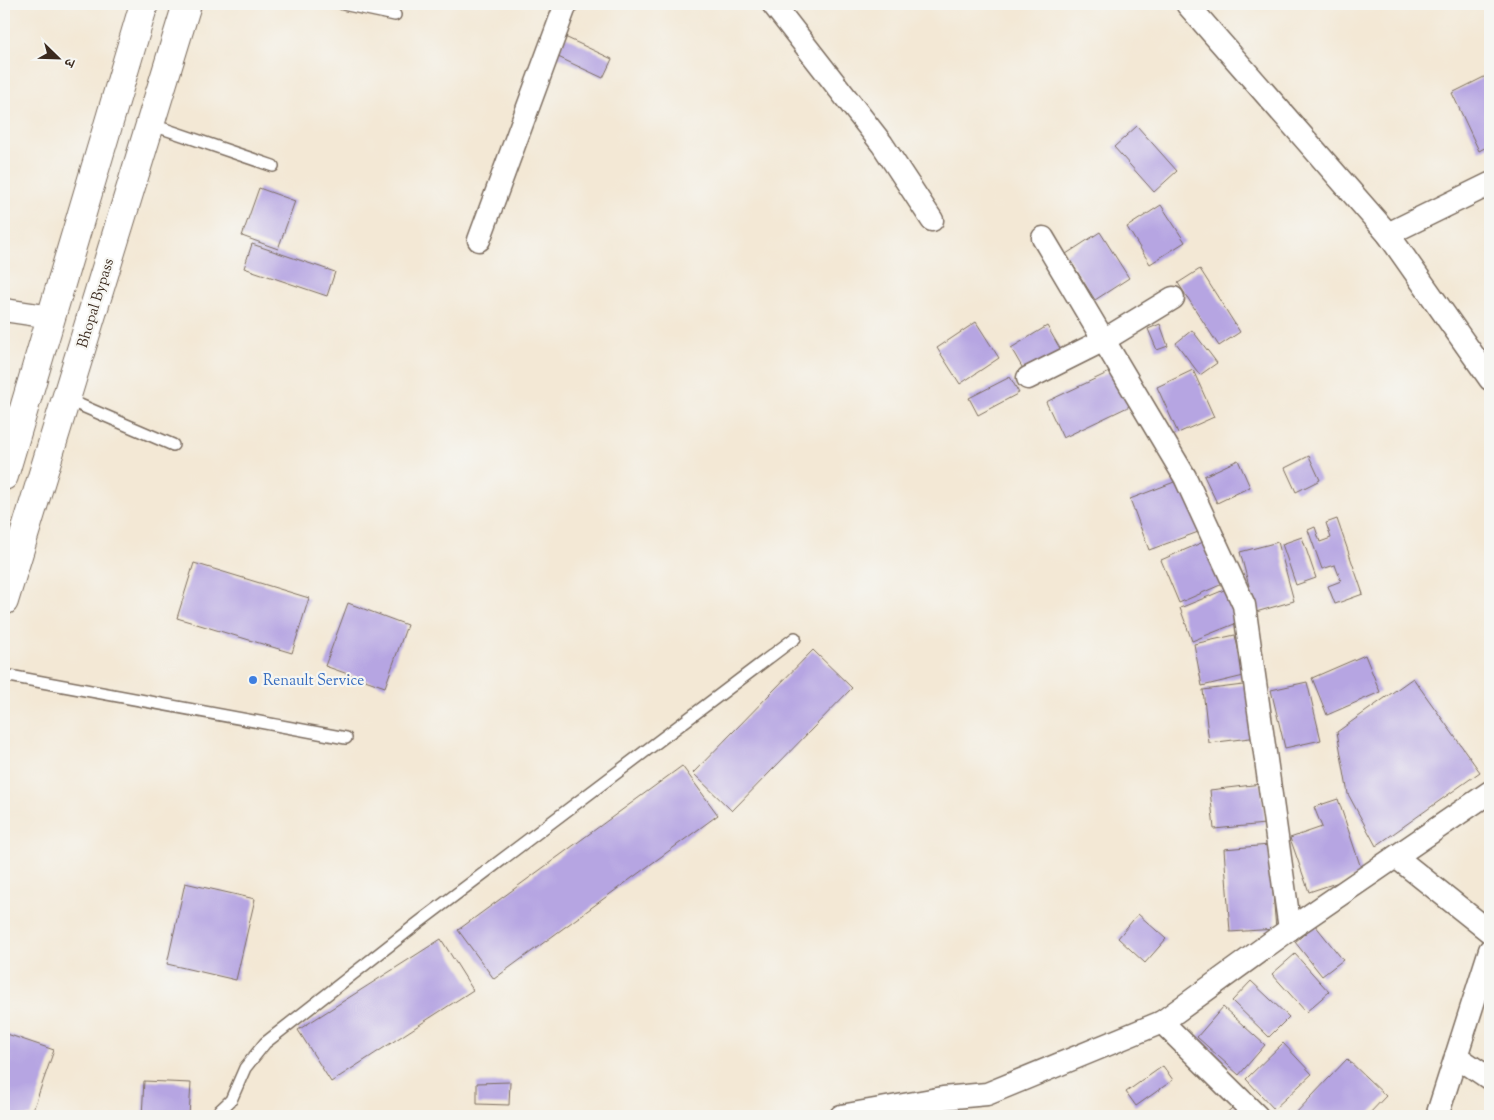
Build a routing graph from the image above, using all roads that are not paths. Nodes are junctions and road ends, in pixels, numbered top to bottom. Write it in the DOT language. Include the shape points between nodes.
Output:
graph roads {
  1 [pos="144,4"];
  2 [pos="187,4"];
  3 [pos="344,4"];
  4 [pos="566,4"];
  5 [pos="773,4"];
  6 [pos="1187,4"];
  7 [pos="395,15"];
  8 [pos="150,124"];
  9 [pos="273,166"];
  10 [pos="1490,184"];
  11 [pos="932,220"];
  12 [pos="1388,234"];
  13 [pos="1043,238"];
  14 [pos="479,240"];
  15 [pos="1173,298"];
  16 [pos="4,310"];
  17 [pos="51,317"];
  18 [pos="1104,340"];
  19 [pos="1028,378"];
  20 [pos="1490,378"];
  21 [pos="66,399"];
  22 [pos="173,445"];
  23 [pos="4,476"];
  24 [pos="4,601"];
  25 [pos="795,638"];
  26 [pos="4,675"];
  27 [pos="346,738"];
  28 [pos="1490,792"];
  29 [pos="1396,856"];
  30 [pos="1290,929"];
  31 [pos="1490,932"];
  32 [pos="1490,950"];
  33 [pos="1162,1022"];
  34 [pos="1456,1056"];
  35 [pos="1490,1079"];
  36 [pos="948,1107"];
  37 [pos="214,1116"];
  38 [pos="841,1116"];
  39 [pos="1257,1116"];
  40 [pos="1437,1116"];
  1 -- 17 [label="main road"];
  2 -- 8 [label="main road, Bhopal Bypass"];
  3 -- 7 [label="lane"];
  4 -- 14 [label="street"];
  5 -- 11 [label="street" via="882,144"];
  6 -- 12 [label="street"];
  8 -- 9 [label="lane"];
  8 -- 21 [label="main road, Bhopal Bypass"];
  10 -- 12 [label="street"];
  12 -- 20 [label="street"];
  13 -- 18 [label="street"];
  15 -- 18 [label="street"];
  16 -- 17 [label="street"];
  17 -- 23 [label="main road"];
  18 -- 19 [label="street"];
  18 -- 30 [label="street" via="1185,477 1244,605"];
  21 -- 22 [label="lane"];
  21 -- 24 [label="main road, Bhopal Bypass"];
  25 -- 37 [label="lane" via="418,923 266,1043 245,1068 231,1100"];
  26 -- 27 [label="lane"];
  28 -- 29 [label="street"];
  29 -- 30 [label="street"];
  29 -- 31 [label="street"];
  30 -- 33 [label="street"];
  32 -- 34 [label="street"];
  33 -- 36 [label="street"];
  33 -- 39 [label="street"];
  34 -- 35 [label="street"];
  34 -- 40 [label="street"];
  36 -- 38 [label="street"];
}
